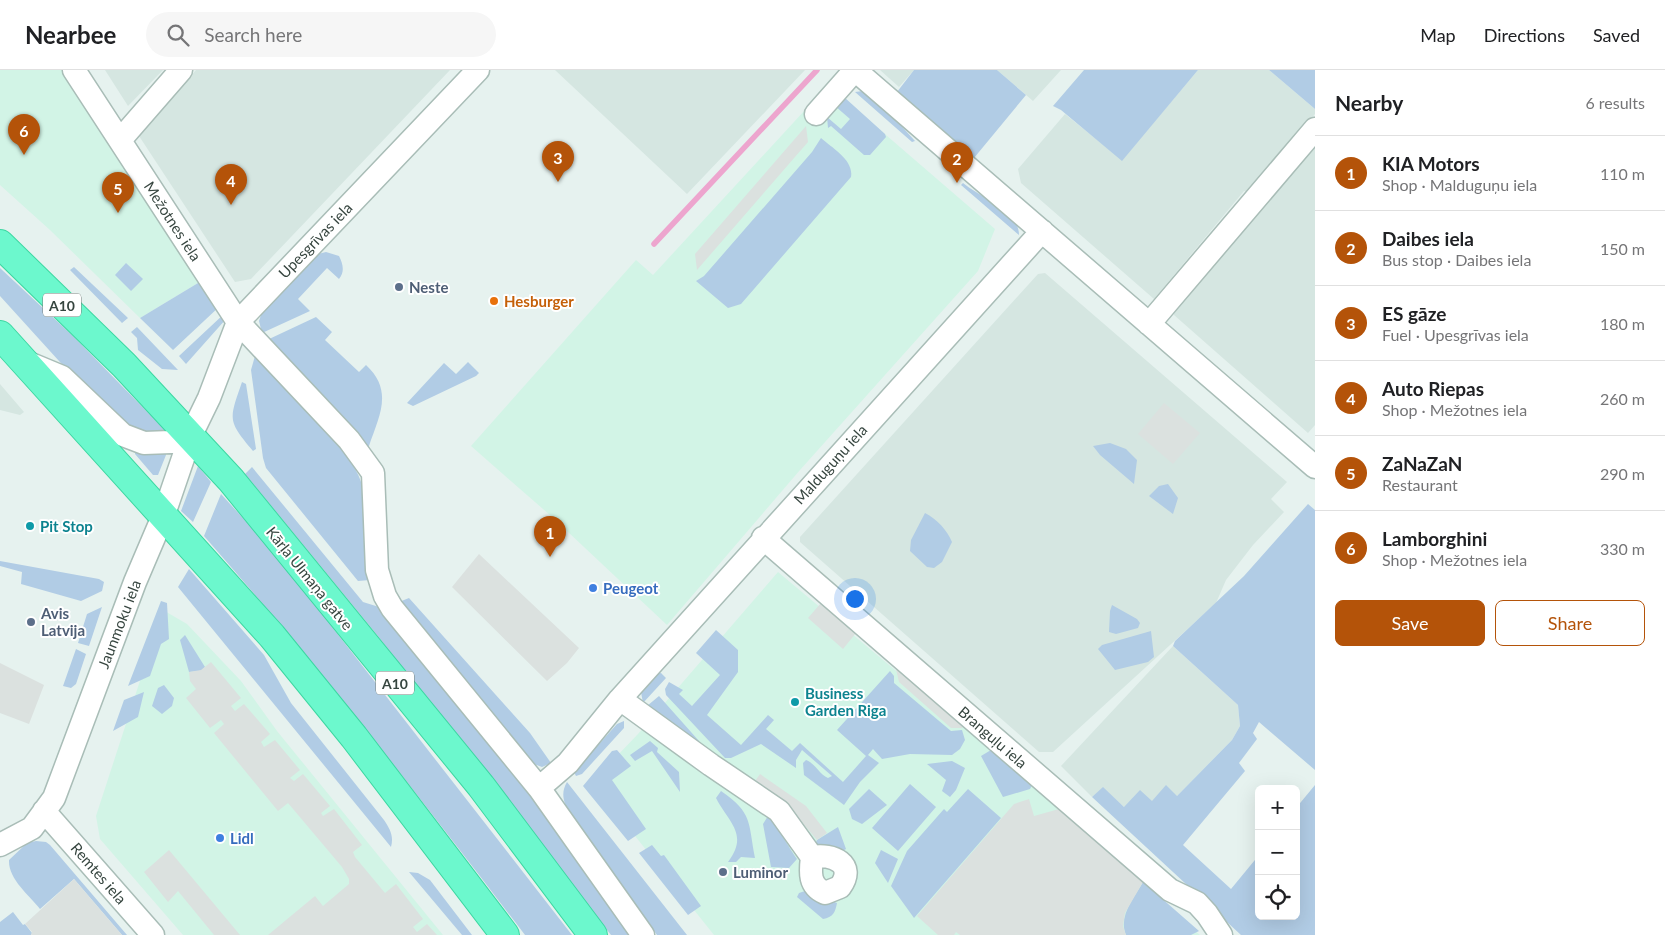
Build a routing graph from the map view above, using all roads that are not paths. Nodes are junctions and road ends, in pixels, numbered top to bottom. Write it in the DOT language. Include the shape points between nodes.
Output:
graph roads {
  1 [pos="74,70"];
  2 [pos="181,70"];
  3 [pos="478,70"];
  4 [pos="855,70"];
  5 [pos="816,114"];
  6 [pos="1315,129"];
  7 [pos="120,139"];
  8 [pos="1042,231"];
  9 [pos="0,244"];
  10 [pos="238,322"];
  11 [pos="1149,324"];
  12 [pos="0,335"];
  13 [pos="25,362"];
  14 [pos="191,435"];
  15 [pos="1312,460"];
  16 [pos="164,514"];
  17 [pos="763,538"];
  18 [pos="620,699"];
  19 [pos="539,788"];
  20 [pos="44,811"];
  21 [pos="0,828"];
  22 [pos="0,845"];
  23 [pos="812,857"];
  24 [pos="153,935"];
  25 [pos="505,935"];
  26 [pos="593,935"];
  27 [pos="643,935"];
  28 [pos="1221,935"];
  1 -- 7 [label="street, Mežotnes iela"];
  2 -- 7 [label="street"];
  3 -- 10 [label="street, Upesgrīvas iela"];
  4 -- 5 [label="street"];
  4 -- 8 [label="street"];
  6 -- 11 [label="street"];
  7 -- 10 [label="street, Mežotnes iela"];
  8 -- 11 [label="street"];
  8 -- 17 [label="street, Malduguņu iela"];
  9 -- 14 [label="highway, Kārļa Ulmaņa gatve / A10"];
  10 -- 14 [label="street, Upesgrīvas iela"];
  10 -- 19 [label="street, Mežotnes iela" via="348,440 373,474 377,570 385,596"];
  11 -- 15 [label="street"];
  12 -- 13 [label="highway"];
  13 -- 14 [label="street" via="62,377 123,435 144,443 171,442"];
  13 -- 16 [label="highway"];
  14 -- 16 [label="street, Jaunmoku iela"];
  14 -- 26 [label="highway, Kārļa Ulmaņa gatve / A10" via="481,786"];
  16 -- 20 [label="street, Jaunmoku iela" via="54,798"];
  16 -- 25 [label="highway" via="290,657"];
  17 -- 18 [label="street, Malduguņu iela"];
  17 -- 28 [label="street, Branguļu iela" via="1170,890 1196,902"];
  18 -- 19 [label="street, Malduguņu iela" via="568,763"];
  18 -- 23 [label="street" via="779,811"];
  19 -- 27 [label="street, Mežotnes iela"];
  20 -- 21 [label="street" via="25,815"];
  20 -- 22 [label="street, Jaunmoku iela" via="32,828"];
  20 -- 24 [label="street, Remtes iela"];
}
